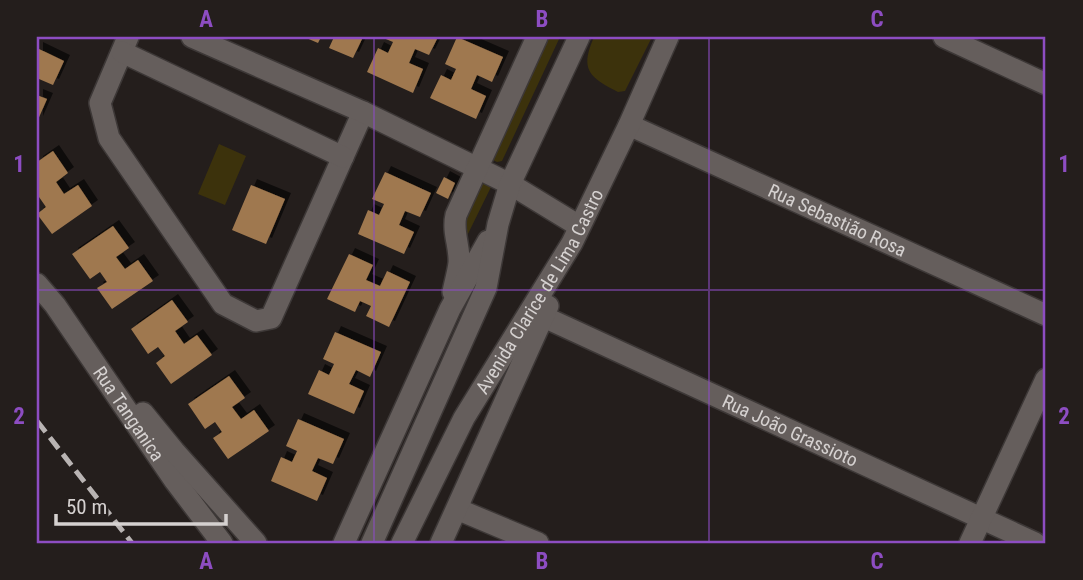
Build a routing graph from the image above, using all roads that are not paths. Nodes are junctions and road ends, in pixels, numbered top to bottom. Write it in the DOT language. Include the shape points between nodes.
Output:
graph roads {
  1 [pos="192,37"];
  2 [pos="537,37"];
  3 [pos="579,37"];
  4 [pos="668,37"];
  5 [pos="944,37"];
  6 [pos="125,44"];
  7 [pos="1046,84"];
  8 [pos="363,112"];
  9 [pos="629,125"];
  10 [pos="343,157"];
  11 [pos="477,168"];
  12 [pos="510,184"];
  13 [pos="498,224"];
  14 [pos="575,235"];
  15 [pos="37,284"];
  16 [pos="55,305"];
  17 [pos="450,309"];
  18 [pos="1046,315"];
  19 [pos="544,317"];
  20 [pos="1046,379"];
  21 [pos="457,509"];
  22 [pos="981,518"];
  23 [pos="222,543"];
  24 [pos="256,543"];
  25 [pos="344,543"];
  26 [pos="372,543"];
  27 [pos="402,543"];
  28 [pos="441,543"];
  29 [pos="538,543"];
  30 [pos="970,543"];
  31 [pos="1035,543"];
  1 -- 8 [label="street"];
  2 -- 11 [label="street"];
  3 -- 12 [label="street, Avenida Clarice de Lima Castro"];
  4 -- 9 [label="street, Avenida Clarice de Lima Castro"];
  5 -- 7 [label="street"];
  6 -- 10 [label="street"];
  6 -- 10 [label="street" via="100,103 109,138 223,304 256,321 271,318"];
  8 -- 10 [label="street"];
  8 -- 11 [label="street"];
  9 -- 14 [label="street, Avenida Clarice de Lima Castro"];
  9 -- 18 [label="street, Rua Sebastião Rosa"];
  11 -- 12 [label="street"];
  11 -- 17 [label="street" via="454,226 459,264"];
  12 -- 13 [label="street, Avenida Clarice de Lima Castro"];
  12 -- 14 [label="street"];
  13 -- 17 [label="street"];
  13 -- 26 [label="street, Avenida Clarice de Lima Castro" via="486,288"];
  14 -- 19 [label="street"];
  14 -- 27 [label="street, Avenida Clarice de Lima Castro" via="464,418"];
  15 -- 16 [label="street, Rua Tanganica"];
  16 -- 23 [label="street, Rua Tanganica"];
  16 -- 24 [label="street"];
  17 -- 25 [label="street"];
  19 -- 21 [label="street"];
  19 -- 22 [label="street, Rua João Grassioto"];
  20 -- 22 [label="street"];
  21 -- 28 [label="street"];
  21 -- 29 [label="street"];
  22 -- 30 [label="street"];
  22 -- 31 [label="street, Rua João Grassioto"];
}
